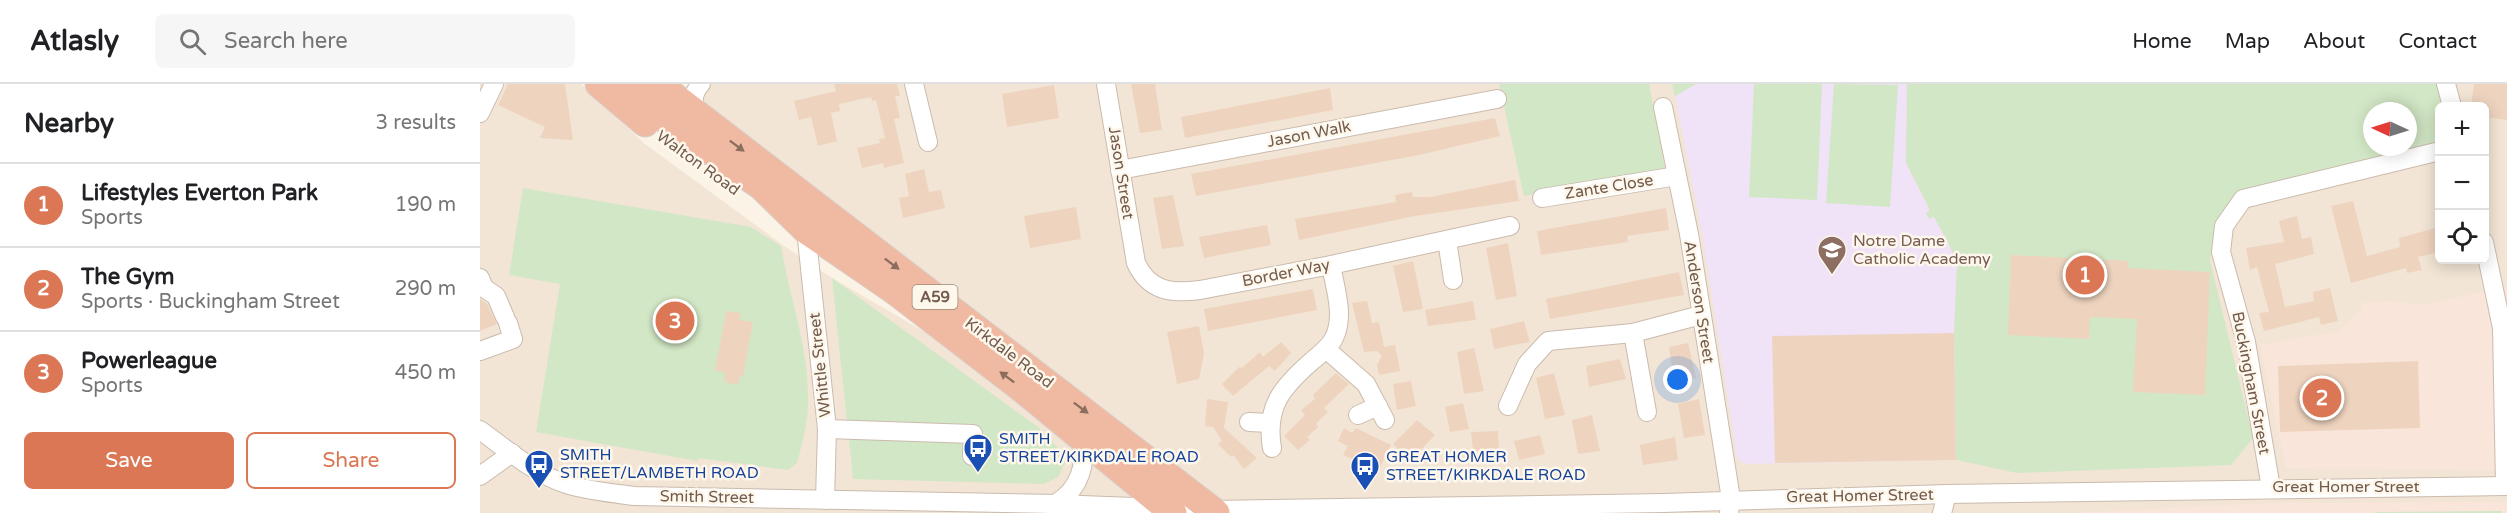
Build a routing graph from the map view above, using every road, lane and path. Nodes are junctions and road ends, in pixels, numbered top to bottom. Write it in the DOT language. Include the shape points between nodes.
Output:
graph roads {
  1 [pos="494,84"];
  2 [pos="599,84"];
  3 [pos="629,84"];
  4 [pos="658,84"];
  5 [pos="701,84"];
  6 [pos="914,84"];
  7 [pos="1106,84"];
  8 [pos="1476,84"];
  9 [pos="2446,84"];
  10 [pos="2451,102"];
  11 [pos="1663,107"];
  12 [pos="480,111"];
  13 [pos="698,117"];
  14 [pos="928,142"];
  15 [pos="2435,152"];
  16 [pos="1120,170"];
  17 [pos="1677,176"];
  18 [pos="1542,198"];
  19 [pos="1510,226"];
  20 [pos="806,230"];
  21 [pos="1447,240"];
  22 [pos="2489,262"];
  23 [pos="1136,263"];
  24 [pos="1331,265"];
  25 [pos="480,278"];
  26 [pos="1453,280"];
  27 [pos="1701,315"];
  28 [pos="1633,333"];
  29 [pos="1326,349"];
  30 [pos="480,351"];
  31 [pos="1508,406"];
  32 [pos="1647,412"];
  33 [pos="1358,415"];
  34 [pos="1249,422"];
  35 [pos="1270,423"];
  36 [pos="827,429"];
  37 [pos="480,430"];
  38 [pos="1078,436"];
  39 [pos="1272,448"];
  40 [pos="512,453"];
  41 [pos="972,456"];
  42 [pos="480,476"];
  43 [pos="2506,486"];
  44 [pos="2271,488"];
  45 [pos="1947,494"];
  46 [pos="825,500"];
  47 [pos="635,504"];
  48 [pos="786,506"];
  49 [pos="1730,506"];
  50 [pos="1055,508"];
  51 [pos="1590,509"];
  52 [pos="1169,510"];
  53 [pos="1320,510"];
  54 [pos="1215,512"];
  55 [pos="1942,513"];
  1 -- 12 [label="street"];
  2 -- 20 [label="highway, Walton Road / A59" via="658,135 740,194"];
  3 -- 20 [label="highway, Kirkdale Road / A59" via="663,118 761,186"];
  4 -- 13 [label="highway, Kirkdale Road / A59"];
  5 -- 13 [label="street" via="693,101"];
  6 -- 14 [label="street"];
  7 -- 16 [label="street, Jason Street"];
  8 -- 16 [label="street, Jason Walk" via="1489,100"];
  9 -- 10 [label="street"];
  11 -- 17 [label="street, Anderson Street"];
  13 -- 54 [label="highway, Kirkdale Road / A59, one-way"];
  15 -- 44 [label="street, Buckingham Street" via="2243,199 2224,226 2221,252 2246,342"];
  16 -- 23 [label="street, Jason Street"];
  17 -- 18 [label="street, Zante Close"];
  17 -- 27 [label="street, Anderson Street"];
  19 -- 21 [label="street, Border Way"];
  20 -- 36 [label="street, Whittle Street"];
  38 -- 20 [label="highway, Kirkdale Road / A59, one-way" via="895,291"];
  21 -- 24 [label="street, Border Way"];
  21 -- 26 [label="street"];
  22 -- 43 [label="street" via="2502,328"];
  23 -- 24 [label="street, Border Way" via="1153,284 1180,293"];
  24 -- 29 [label="street" via="1339,316 1334,339"];
  25 -- 30 [label="street" via="484,288 496,296 513,339"];
  27 -- 28 [label="street"];
  27 -- 49 [label="street, Anderson Street"];
  28 -- 31 [label="street" via="1548,341 1527,364"];
  28 -- 32 [label="street"];
  29 -- 33 [label="street" via="1366,384 1382,413"];
  29 -- 35 [label="street" via="1282,392"];
  34 -- 35 [label="street"];
  35 -- 39 [label="street"];
  36 -- 41 [label="street" via="973,434"];
  36 -- 46 [label="street, Whittle Street"];
  37 -- 40 [label="street, Smith Street"];
  38 -- 50 [label="street" via="1083,459 1079,478"];
  38 -- 52 [label="highway, Kirkdale Road / A59"];
  40 -- 42 [label="street"];
  40 -- 47 [label="street, Smith Street" via="564,483"];
  43 -- 44 [label="street, Great Homer Street"];
  44 -- 45 [label="street, Great Homer Street"];
  45 -- 49 [label="street, Great Homer Street"];
  45 -- 55 [label="street"];
  46 -- 48 [label="street, Smith Street"];
  46 -- 50 [label="street, Smith Street"];
  47 -- 48 [label="street, Smith Street"];
  49 -- 51 [label="street, Great Homer Street"];
  50 -- 52 [label="street, Smith Street"];
  51 -- 53 [label="street, Great Homer Street"];
  52 -- 54 [label="street, Smith Street"];
  53 -- 54 [label="street, Great Homer Street"];
}
